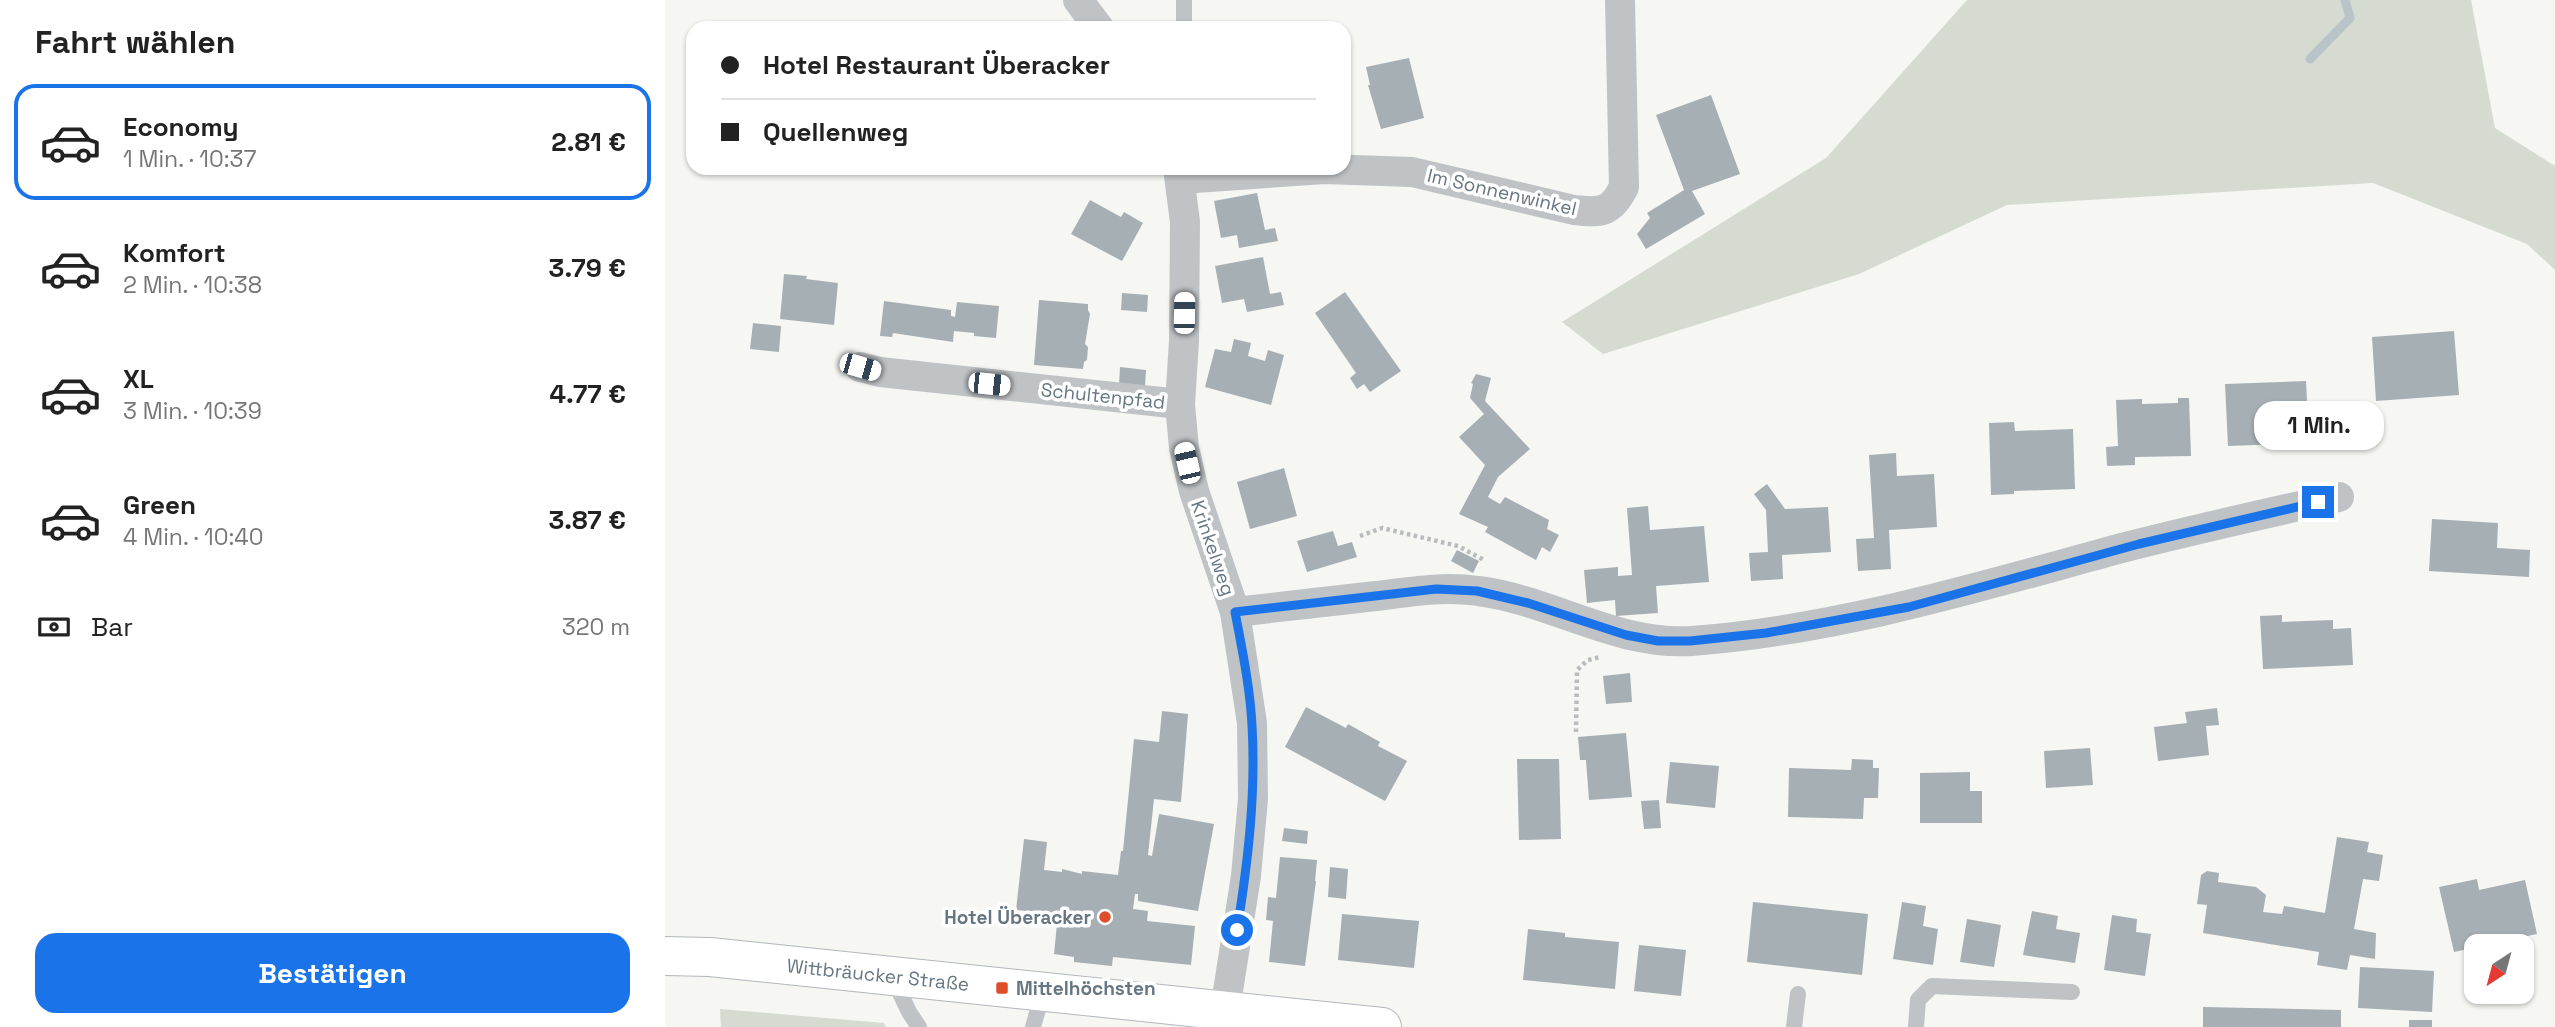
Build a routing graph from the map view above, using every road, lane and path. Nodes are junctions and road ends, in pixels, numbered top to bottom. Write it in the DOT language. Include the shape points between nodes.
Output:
graph roads {
  1 [pos="1078,0"];
  2 [pos="1184,0"];
  3 [pos="1620,0"];
  4 [pos="1094,21"];
  5 [pos="1184,21"];
  6 [pos="1351,170"];
  7 [pos="1179,175"];
  8 [pos="860,367"];
  9 [pos="1180,404"];
  10 [pos="2339,497"];
  11 [pos="1360,536"];
  12 [pos="1480,569"];
  13 [pos="1235,612"];
  14 [pos="1607,657"];
  15 [pos="1576,732"];
  16 [pos="665,956"];
  17 [pos="892,976"];
  18 [pos="2072,992"];
  19 [pos="1798,994"];
  20 [pos="1038,1009"];
  21 [pos="1225,1010"];
  22 [pos="1176,1016"];
  23 [pos="919,1027"];
  24 [pos="1382,1027"];
  25 [pos="1794,1027"];
  26 [pos="1916,1027"];
  1 -- 4 [label="street"];
  2 -- 5 [label="lane"];
  3 -- 6 [label="street, Im Sonnenwinkel" via="1624,187 1617,202 1600,213 1574,211 1412,172"];
  7 -- 9 [label="street, Krinkelweg" via="1185,222"];
  8 -- 9 [label="street, Schultenpfad"];
  9 -- 13 [label="street, Krinkelweg" via="1193,491"];
  10 -- 13 [label="street" via="2139,544 1909,607 1766,633 1690,641 1626,635 1477,591 1436,589"];
  11 -- 12 [label="path" via="1382,528 1458,547 1485,561"];
  13 -- 21 [label="street, Krinkelweg" via="1252,723 1253,799"];
  14 -- 15 [label="path" via="1588,660 1577,670"];
  16 -- 17 [label="main road, Wittbräucker Straße"];
  17 -- 20 [label="main road, Wittbräucker Straße"];
  17 -- 23 [label="lane"];
  18 -- 26 [label="lane" via="1932,986 1918,1000"];
  19 -- 25 [label="lane"];
  20 -- 22 [label="main road, Wittbräucker Straße"];
  21 -- 22 [label="main road, Wittbräucker Straße"];
  21 -- 24 [label="main road, Wittbräucker Straße"];
}
